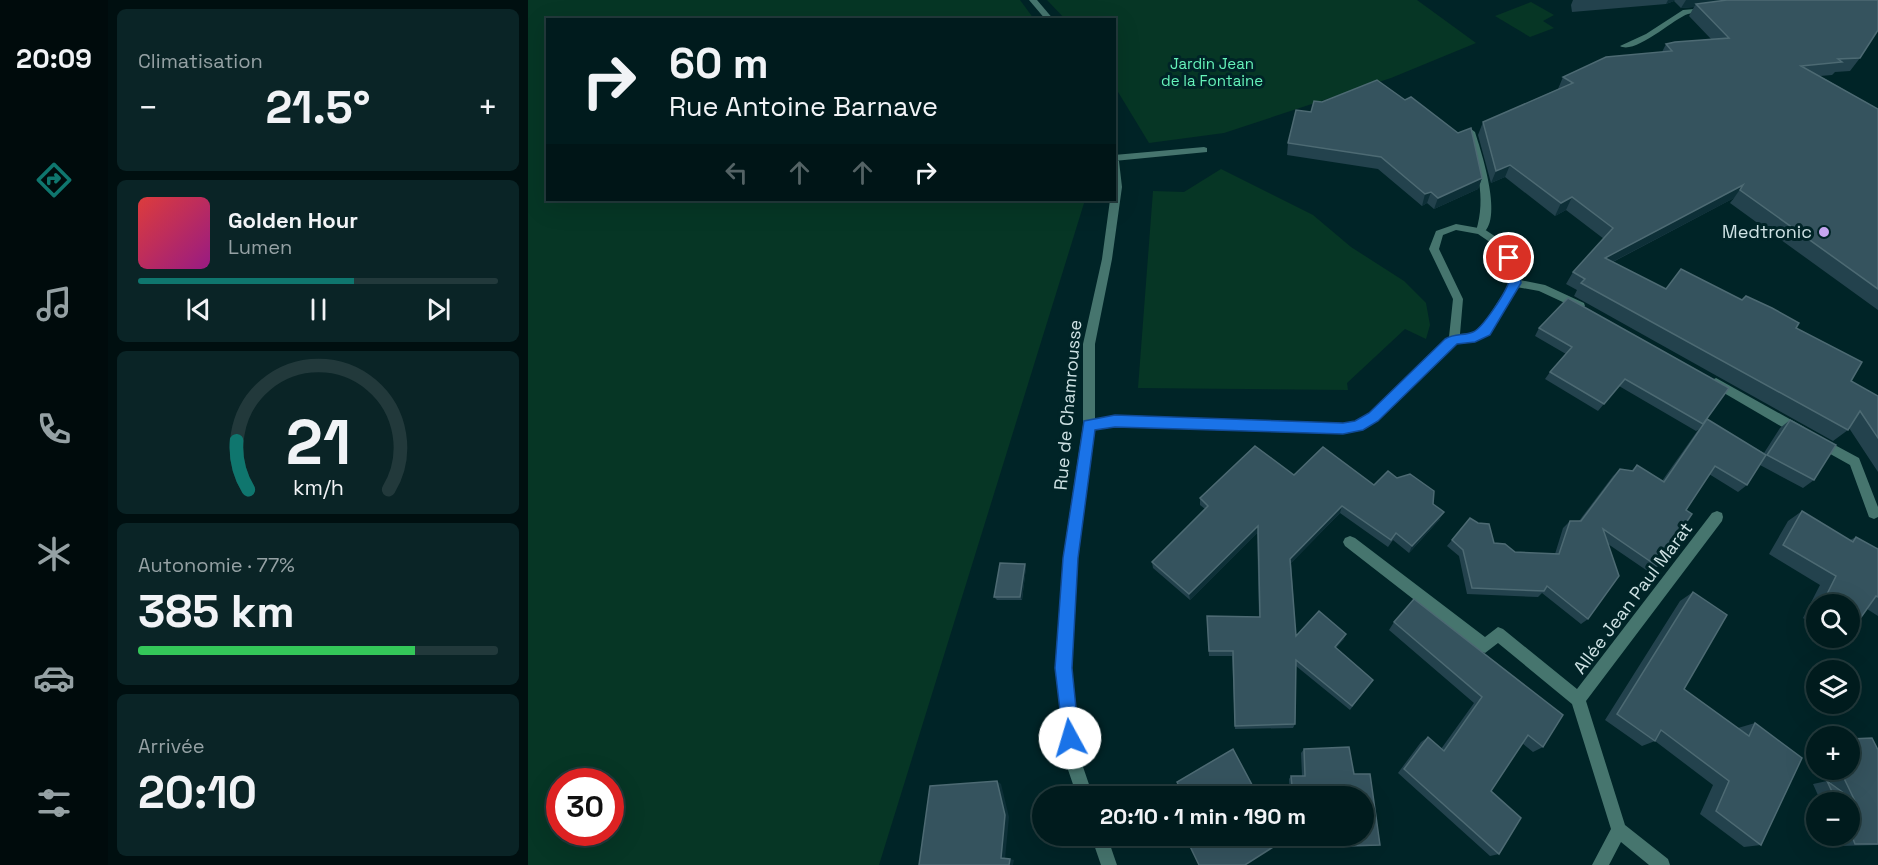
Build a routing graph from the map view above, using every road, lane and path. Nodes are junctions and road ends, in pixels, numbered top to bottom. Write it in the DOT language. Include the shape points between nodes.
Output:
graph roads {
  1 [pos="1033,0"];
  2 [pos="1710,9"];
  3 [pos="1049,18"];
  4 [pos="1624,46"];
  5 [pos="1471,132"];
  6 [pos="1204,150"];
  7 [pos="1116,159"];
  8 [pos="1116,178"];
  9 [pos="1116,195"];
  10 [pos="1115,201"];
  11 [pos="1481,231"];
  12 [pos="1515,283"];
  13 [pos="1593,313"];
  14 [pos="1454,339"];
  15 [pos="1703,376"];
  16 [pos="1089,425"];
  17 [pos="1874,513"];
  18 [pos="1717,517"];
  19 [pos="1350,543"];
  20 [pos="1578,699"];
  21 [pos="1082,786"];
  22 [pos="1619,830"];
  23 [pos="1102,846"];
  24 [pos="1109,865"];
  25 [pos="1600,865"];
  26 [pos="1662,865"];
  1 -- 3 [label="street"];
  2 -- 4 [label="street" via="1686,12 1649,36"];
  5 -- 11 [label="street" via="1487,192"];
  6 -- 7 [label="street"];
  8 -- 9 [label="street, Rue de Chamrousse"];
  10 -- 16 [label="street, Rue de Chamrousse" via="1089,344"];
  11 -- 12 [label="street" via="1504,247"];
  11 -- 14 [label="street" via="1456,227 1438,233 1434,249 1458,299"];
  12 -- 13 [label="street" via="1541,288"];
  12 -- 14 [label="street" via="1485,331 1475,338"];
  14 -- 16 [label="street" via="1374,417 1358,426 1115,421"];
  15 -- 17 [label="street" via="1855,462"];
  16 -- 21 [label="street, Rue de Chamrousse" via="1070,558 1064,668 1073,761"];
  18 -- 20 [label="street, Allée Jean Paul Marat"];
  19 -- 20 [label="street, Allée Jean Paul Marat" via="1485,646 1498,634"];
  20 -- 22 [label="street"];
  22 -- 25 [label="street"];
  22 -- 26 [label="street"];
  23 -- 24 [label="street"];
}
